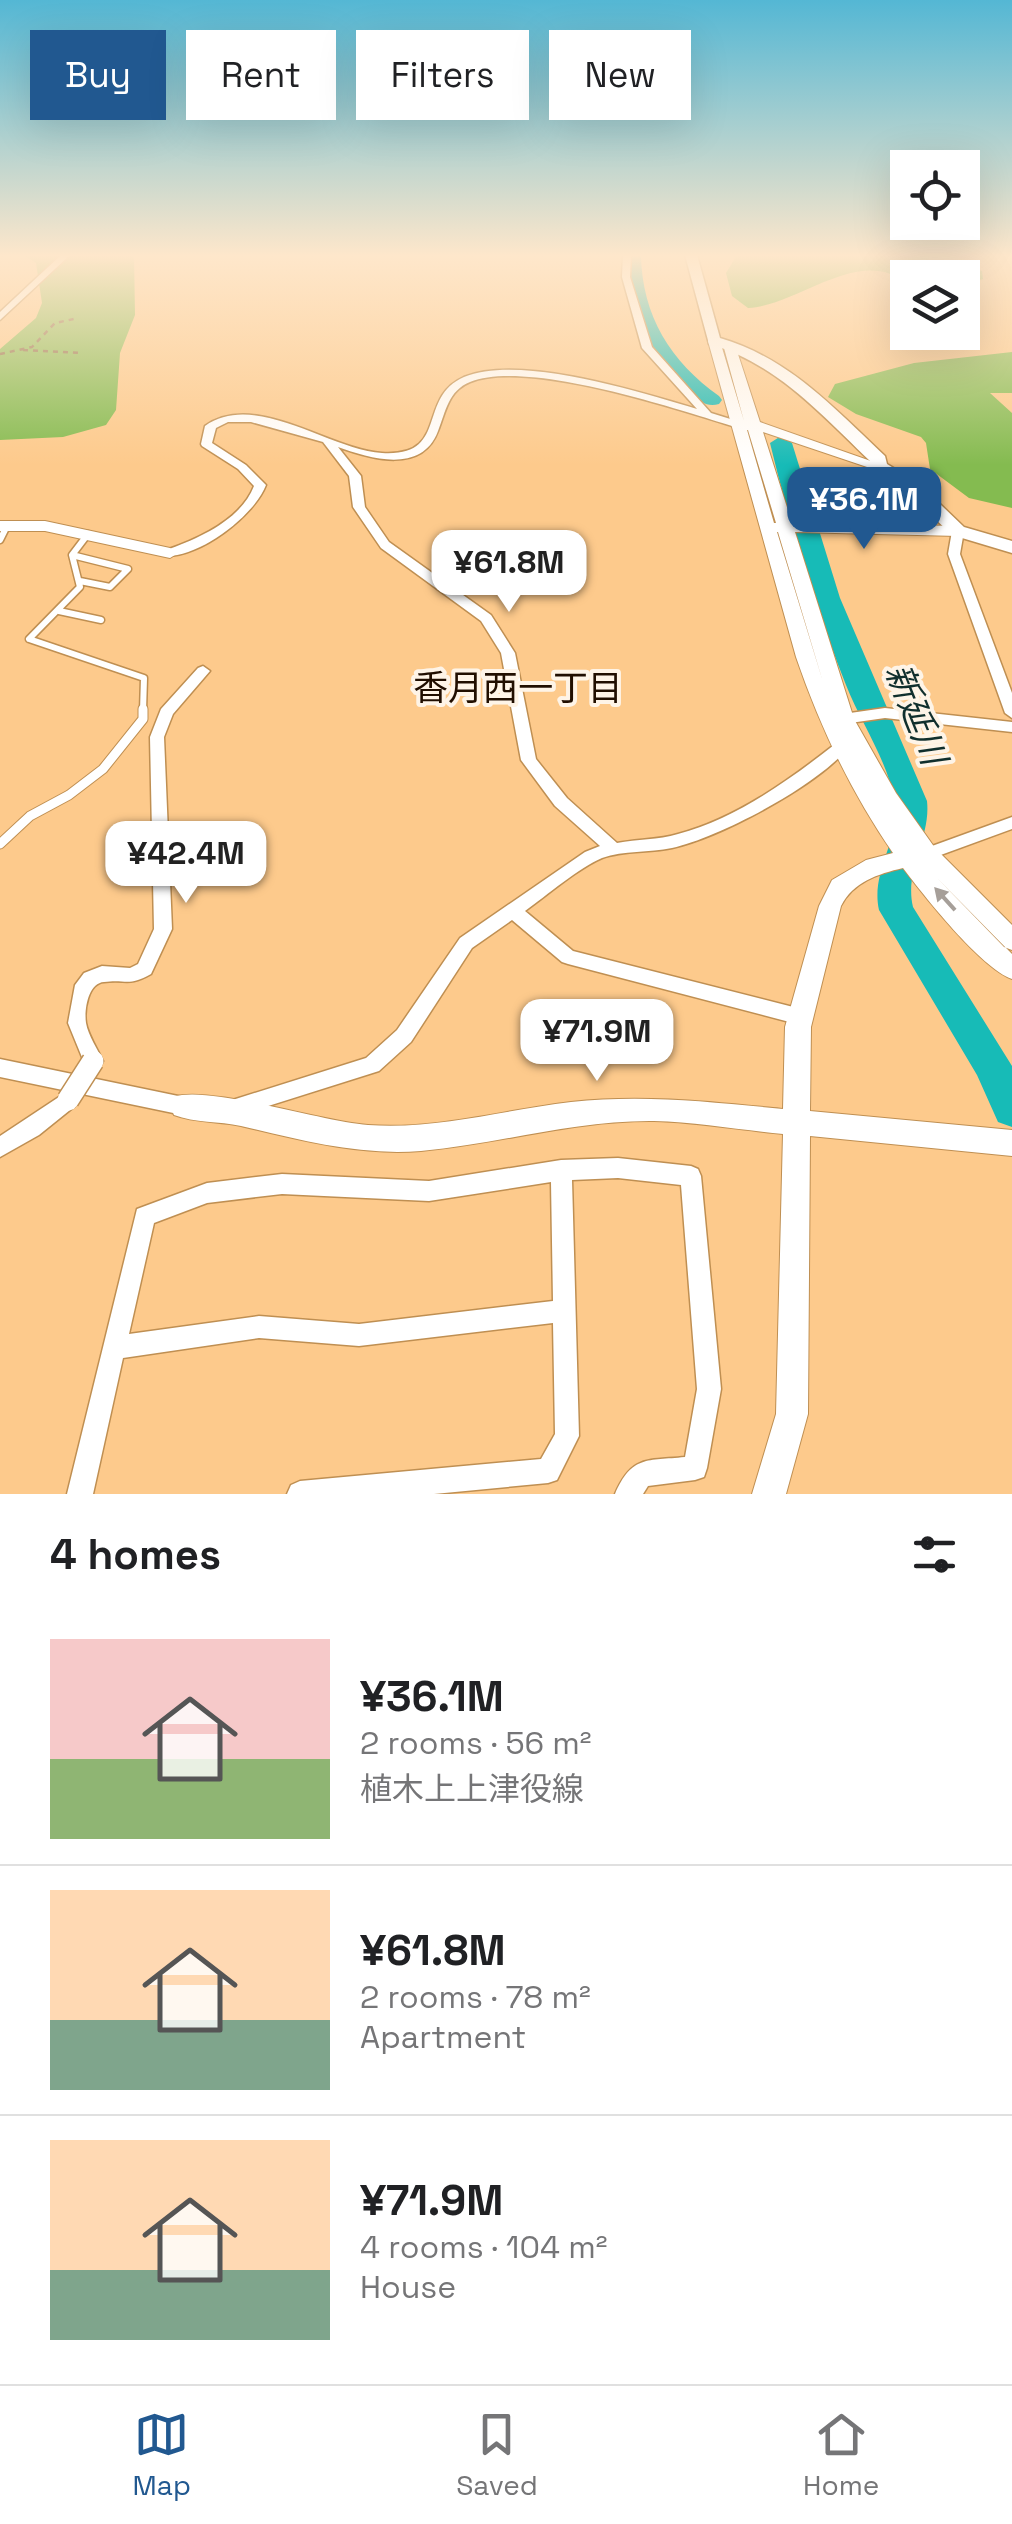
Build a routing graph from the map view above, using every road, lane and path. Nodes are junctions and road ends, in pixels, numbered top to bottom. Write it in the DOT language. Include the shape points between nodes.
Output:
graph roads {
  1 [pos="53,325"];
  2 [pos="640,325"];
  3 [pos="715,325"];
  4 [pos="717,325"];
  5 [pos="721,342"];
  6 [pos="22,350"];
  7 [pos="81,353"];
  8 [pos="0,354"];
  9 [pos="708,415"];
  10 [pos="744,425"];
  11 [pos="328,442"];
  12 [pos="878,466"];
  13 [pos="778,527"];
  14 [pos="2,531"];
  15 [pos="958,531"];
  16 [pos="88,534"];
  17 [pos="1012,547"];
  18 [pos="170,553"];
  19 [pos="72,555"];
  20 [pos="80,580"];
  21 [pos="59,611"];
  22 [pos="101,620"];
  23 [pos="203,672"];
  24 [pos="1012,713"];
  25 [pos="836,720"];
  26 [pos="1012,727"];
  27 [pos="840,749"];
  28 [pos="1012,823"];
  29 [pos="0,844"];
  30 [pos="613,849"];
  31 [pos="918,856"];
  32 [pos="514,912"];
  33 [pos="1012,940"];
  34 [pos="1012,970"];
  35 [pos="801,1016"];
  36 [pos="0,1068"];
  37 [pos="184,1106"];
  38 [pos="226,1110"];
  39 [pos="794,1121"];
  40 [pos="1010,1143"];
  41 [pos="0,1147"];
  42 [pos="560,1170"];
  43 [pos="562,1311"];
  44 [pos="113,1348"];
  45 [pos="777,1491"];
  46 [pos="80,1494"];
  47 [pos="300,1494"];
  48 [pos="628,1494"];
  1 -- 6 [label="path" via="38,344"];
  2 -- 9 [label="street" via="647,348"];
  3 -- 5 [label="main road"];
  4 -- 5 [label="main road"];
  5 -- 10 [label="street"];
  5 -- 12 [label="main road" via="758,356 798,387"];
  6 -- 7 [label="path"];
  6 -- 8 [label="path"];
  9 -- 10 [label="street"];
  9 -- 11 [label="street" via="641,395 501,372 470,378 444,394 433,439 424,448 373,456"];
  10 -- 12 [label="street"];
  10 -- 13 [label="street"];
  11 -- 18 [label="street" via="254,417 212,428 206,444 255,476 259,494 207,536"];
  11 -- 30 [label="street" via="356,476 359,507 384,545 486,618 508,652 529,760 561,802"];
  12 -- 15 [label="main road" via="912,486"];
  13 -- 15 [label="street"];
  13 -- 25 [label="street" via="805,657"];
  14 -- 16 [label="street" via="45,526"];
  15 -- 17 [label="main road"];
  15 -- 24 [label="street" via="954,554"];
  16 -- 18 [label="street"];
  16 -- 19 [label="lane"];
  19 -- 20 [label="lane"];
  19 -- 20 [label="lane" via="128,569 110,587"];
  20 -- 21 [label="lane"];
  21 -- 22 [label="lane"];
  21 -- 29 [label="lane" via="29,640 144,678 143,719 102,769"];
  23 -- 41 [label="street, bridge" via="166,712 157,737 164,929 146,969 90,978 81,990 78,1023 93,1061 68,1100"];
  25 -- 26 [label="street" via="885,713"];
  25 -- 27 [label="street"];
  25 -- 31 [label="street"];
  27 -- 30 [label="street" via="804,778 700,833"];
  27 -- 31 [label="street"];
  28 -- 31 [label="street"];
  30 -- 32 [label="street" via="591,856"];
  31 -- 33 [label="street"];
  34 -- 31 [label="street, one-way"];
  31 -- 35 [label="street" via="874,866 840,886"];
  32 -- 35 [label="street" via="568,956"];
  32 -- 38 [label="street" via="466,943 404,1036 372,1064"];
  35 -- 39 [label="street"];
  36 -- 37 [label="street"];
  37 -- 38 [label="street"];
  38 -- 39 [label="street" via="372,1138 654,1109"];
  39 -- 40 [label="street"];
  39 -- 45 [label="street" via="792,1414"];
  42 -- 43 [label="street"];
  42 -- 44 [label="street" via="429,1192 282,1184 207,1193 146,1216"];
  42 -- 48 [label="street" via="691,1176 709,1388 695,1468 641,1474"];
  43 -- 44 [label="street" via="360,1335 259,1327"];
  43 -- 47 [label="street" via="567,1436 548,1472"];
  44 -- 46 [label="street"];
}
